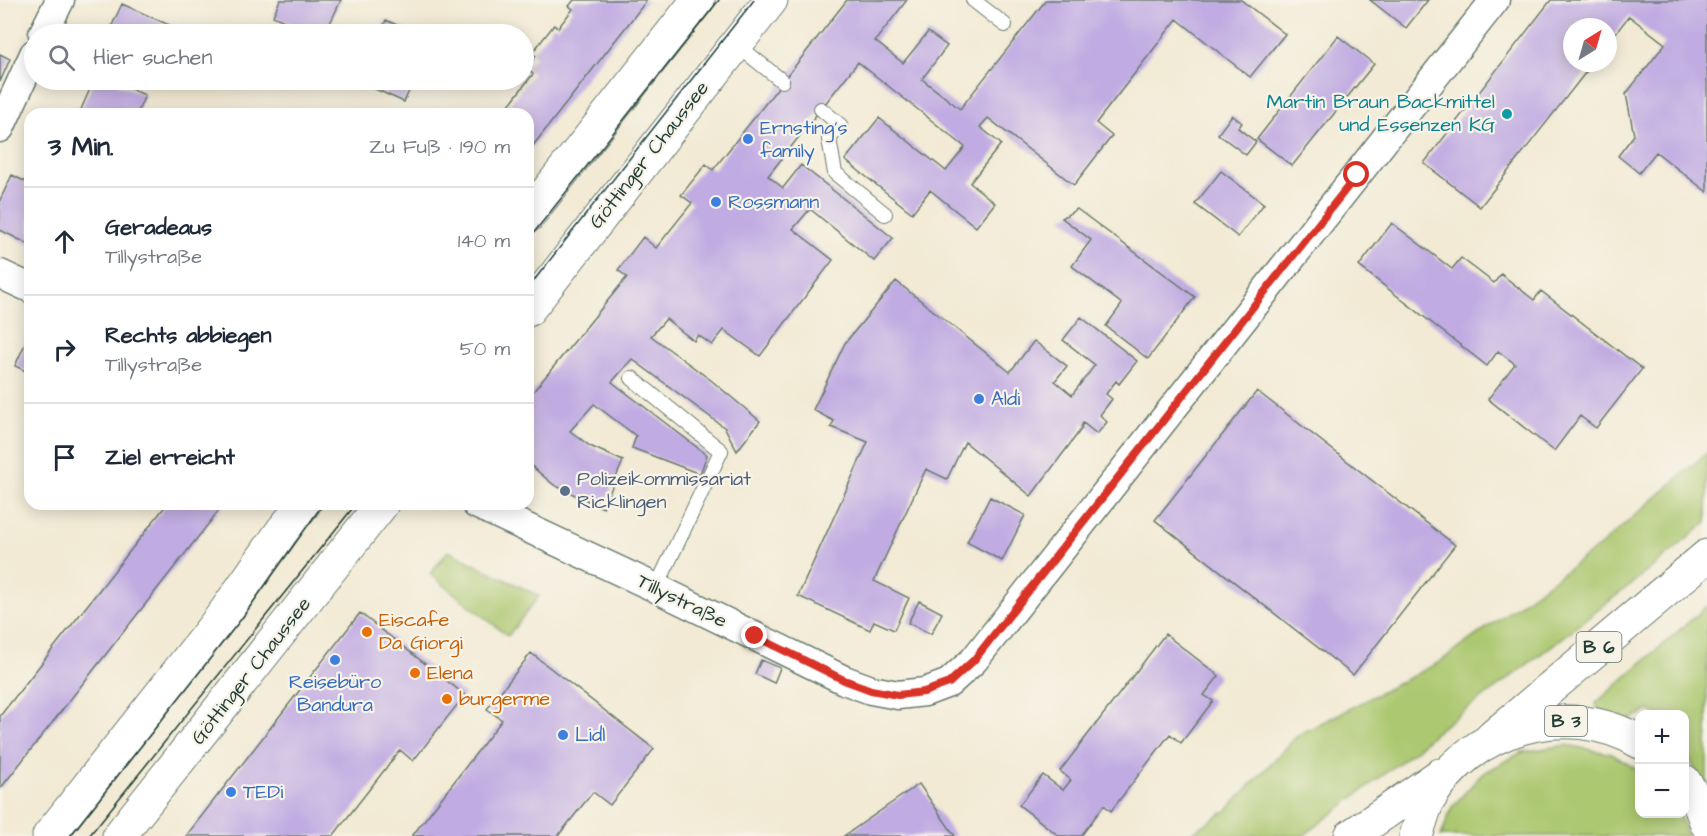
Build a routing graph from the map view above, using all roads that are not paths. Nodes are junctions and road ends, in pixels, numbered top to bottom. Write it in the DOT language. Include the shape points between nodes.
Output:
graph roads {
  1 [pos="60,0"];
  2 [pos="698,0"];
  3 [pos="771,0"];
  4 [pos="973,0"];
  5 [pos="1495,0"];
  6 [pos="49,24"];
  7 [pos="1005,25"];
  8 [pos="736,44"];
  9 [pos="24,76"];
  10 [pos="783,81"];
  11 [pos="821,109"];
  12 [pos="0,128"];
  13 [pos="534,208"];
  14 [pos="885,214"];
  15 [pos="0,274"];
  16 [pos="24,285"];
  17 [pos="534,302"];
  18 [pos="632,378"];
  19 [pos="299,510"];
  20 [pos="377,510"];
  21 [pos="489,510"];
  22 [pos="1707,556"];
  23 [pos="656,588"];
  24 [pos="1491,738"];
  25 [pos="1635,740"];
  26 [pos="1454,766"];
  27 [pos="1689,789"];
  28 [pos="1707,824"];
  29 [pos="49,836"];
  30 [pos="119,836"];
  31 [pos="1351,836"];
  32 [pos="1416,836"];
  1 -- 6 [label="street"];
  2 -- 13 [label="street"];
  3 -- 8 [label="street, Göttinger Chaussee"];
  4 -- 7 [label="lane"];
  5 -- 23 [label="street, Tillystraße" via="974,660 949,683 924,692 898,695 871,690"];
  8 -- 10 [label="lane"];
  8 -- 17 [label="street, Göttinger Chaussee"];
  9 -- 12 [label="street"];
  11 -- 14 [label="lane" via="840,125 829,140 835,173"];
  15 -- 16 [label="street"];
  18 -- 23 [label="lane" via="721,451"];
  19 -- 29 [label="street" via="223,615"];
  20 -- 30 [label="street, Göttinger Chaussee"];
  21 -- 23 [label="street, Tillystraße"];
  22 -- 24 [label="street, B 6"];
  24 -- 25 [label="street, B 3" via="1530,724 1570,721 1610,728"];
  24 -- 26 [label="street, B 3"];
  26 -- 31 [label="street, B 3"];
  26 -- 32 [label="street, B 3" via="1428,802"];
  27 -- 28 [label="street"];
}
